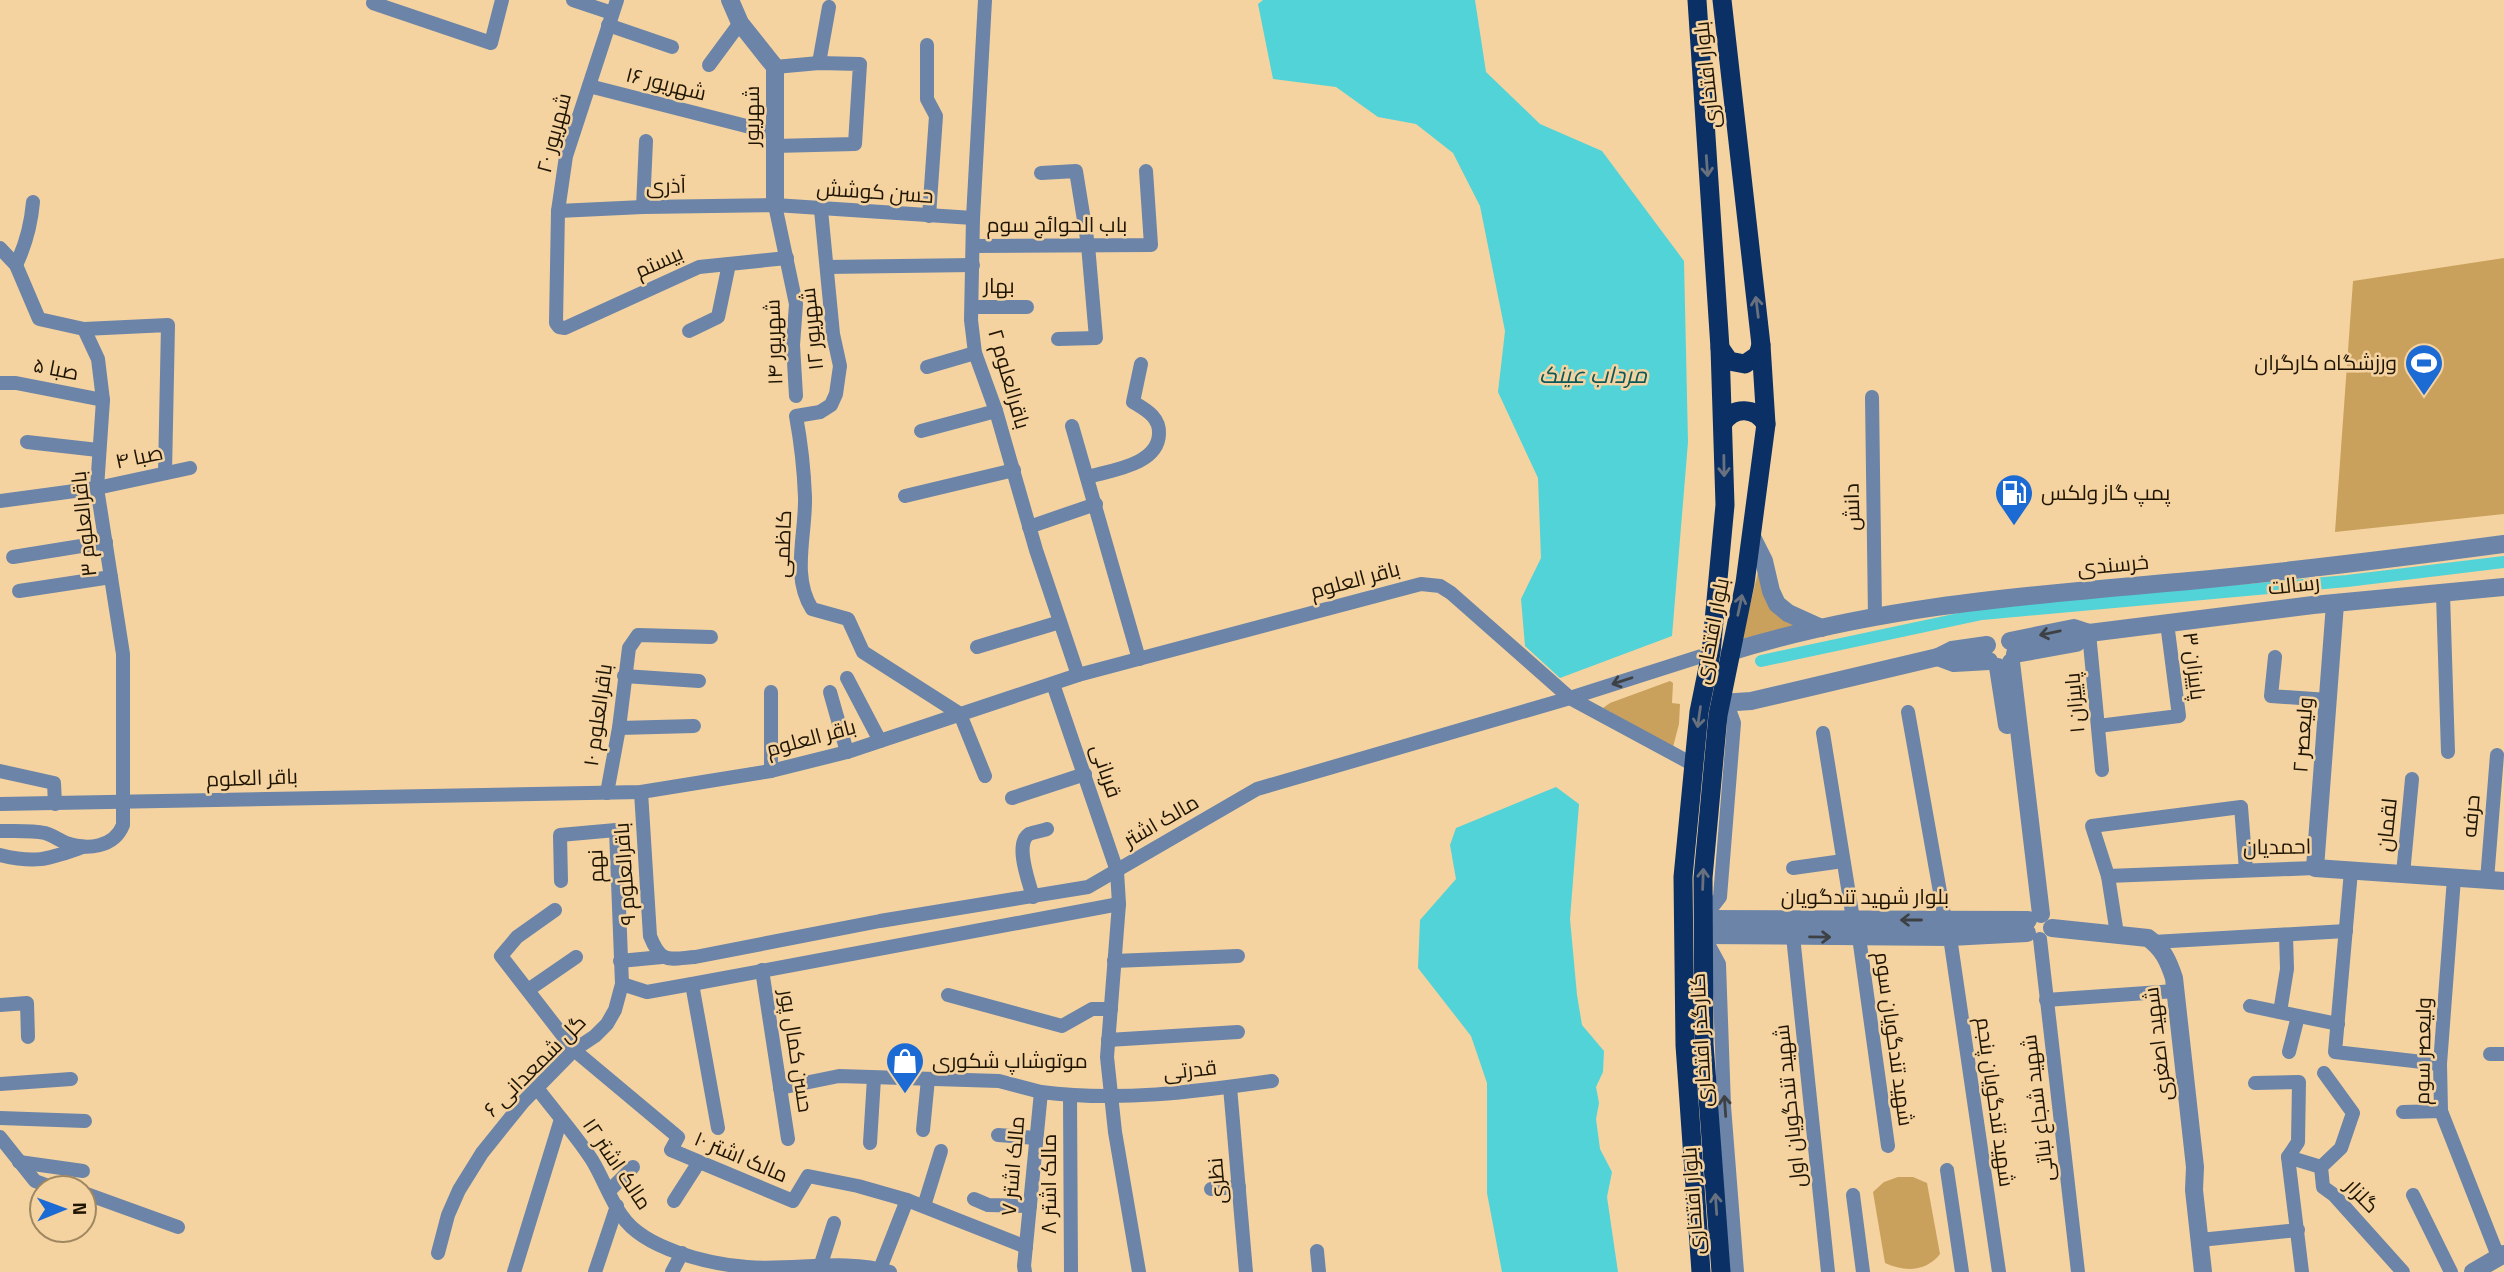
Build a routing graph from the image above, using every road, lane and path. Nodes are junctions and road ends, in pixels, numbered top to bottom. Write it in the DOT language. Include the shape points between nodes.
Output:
graph roads {
  1 [pos="502,0"];
  2 [pos="573,0"];
  3 [pos="730,0"];
  4 [pos="985,0"];
  5 [pos="1697,0"];
  6 [pos="1722,0"];
  7 [pos="373,3"];
  8 [pos="829,7"];
  9 [pos="612,13"];
  10 [pos="740,23"];
  11 [pos="927,45"];
  12 [pos="672,47"];
  13 [pos="819,63"];
  14 [pos="709,65"];
  15 [pos="775,66"];
  16 [pos="589,86"];
  17 [pos="774,139"];
  18 [pos="646,142"];
  19 [pos="1146,171"];
  20 [pos="1041,173"];
  21 [pos="33,202"];
  22 [pos="775,205"];
  23 [pos="643,207"];
  24 [pos="821,210"];
  25 [pos="558,212"];
  26 [pos="929,216"];
  27 [pos="973,218"];
  28 [pos="973,246"];
  29 [pos="1087,246"];
  30 [pos="0,248"];
  31 [pos="787,258"];
  32 [pos="729,264"];
  33 [pos="16,265"];
  34 [pos="973,265"];
  35 [pos="827,267"];
  36 [pos="972,307"];
  37 [pos="1027,307"];
  38 [pos="556,323"];
  39 [pos="84,329"];
  40 [pos="689,331"];
  41 [pos="1058,339"];
  42 [pos="1761,345"];
  43 [pos="1720,348"];
  44 [pos="975,353"];
  45 [pos="1141,364"];
  46 [pos="927,367"];
  47 [pos="0,383"];
  48 [pos="796,396"];
  49 [pos="1872,397"];
  50 [pos="103,400"];
  51 [pos="996,411"];
  52 [pos="796,416"];
  53 [pos="1723,423"];
  54 [pos="1766,424"];
  55 [pos="1072,426"];
  56 [pos="921,431"];
  57 [pos="27,442"];
  58 [pos="98,450"];
  59 [pos="190,468"];
  60 [pos="1014,470"];
  61 [pos="165,473"];
  62 [pos="1087,477"];
  63 [pos="97,488"];
  64 [pos="905,496"];
  65 [pos="0,501"];
  66 [pos="1096,504"];
  67 [pos="1029,527"];
  68 [pos="1752,537"];
  69 [pos="106,542"];
  70 [pos="2504,544"];
  71 [pos="13,557"];
  72 [pos="111,577"];
  73 [pos="2504,587"];
  74 [pos="19,591"];
  75 [pos="2443,594"];
  76 [pos="2336,604"];
  77 [pos="1875,617"];
  78 [pos="1060,622"];
  79 [pos="2167,623"];
  80 [pos="1821,628"];
  81 [pos="2090,633"];
  82 [pos="711,637"];
  83 [pos="976,647"];
  84 [pos="1720,652"];
  85 [pos="2002,655"];
  86 [pos="2275,657"];
  87 [pos="1139,659"];
  88 [pos="1079,676"];
  89 [pos="624,677"];
  90 [pos="847,678"];
  91 [pos="699,681"];
  92 [pos="1053,684"];
  93 [pos="771,692"];
  94 [pos="830,692"];
  95 [pos="1570,698"];
  96 [pos="2328,700"];
  97 [pos="1721,703"];
  98 [pos="1908,712"];
  99 [pos="960,713"];
  100 [pos="694,726"];
  101 [pos="2098,726"];
  102 [pos="620,728"];
  103 [pos="1822,733"];
  104 [pos="880,741"];
  105 [pos="847,752"];
  106 [pos="2448,752"];
  107 [pos="2497,755"];
  108 [pos="1694,765"];
  109 [pos="2102,770"];
  110 [pos="0,771"];
  111 [pos="771,771"];
  112 [pos="1085,774"];
  113 [pos="985,776"];
  114 [pos="2412,779"];
  115 [pos="641,792"];
  116 [pos="607,793"];
  117 [pos="1012,798"];
  118 [pos="122,802"];
  119 [pos="0,804"];
  120 [pos="55,804"];
  121 [pos="1047,829"];
  122 [pos="0,831"];
  123 [pos="88,846"];
  124 [pos="0,855"];
  125 [pos="1843,861"];
  126 [pos="1793,868"];
  127 [pos="2315,869"];
  128 [pos="2246,870"];
  129 [pos="1117,871"];
  130 [pos="2351,871"];
  131 [pos="2403,874"];
  132 [pos="2108,876"];
  133 [pos="2454,878"];
  134 [pos="561,881"];
  135 [pos="2495,881"];
  136 [pos="1033,897"];
  137 [pos="1119,904"];
  138 [pos="555,910"];
  139 [pos="1853,919"];
  140 [pos="2030,925"];
  141 [pos="1703,927"];
  142 [pos="1742,927"];
  143 [pos="1948,929"];
  144 [pos="830,931"];
  145 [pos="2346,931"];
  146 [pos="2118,934"];
  147 [pos="2286,935"];
  148 [pos="1793,936"];
  149 [pos="1859,937"];
  150 [pos="2153,942"];
  151 [pos="1238,956"];
  152 [pos="576,957"];
  153 [pos="642,958"];
  154 [pos="832,958"];
  155 [pos="1114,961"];
  156 [pos="762,970"];
  157 [pos="622,984"];
  158 [pos="692,984"];
  159 [pos="528,990"];
  160 [pos="2175,991"];
  161 [pos="948,995"];
  162 [pos="2046,1000"];
  163 [pos="0,1004"];
  164 [pos="2250,1006"];
  165 [pos="1111,1009"];
  166 [pos="2280,1012"];
  167 [pos="2298,1016"];
  168 [pos="2338,1024"];
  169 [pos="1237,1032"];
  170 [pos="28,1037"];
  171 [pos="1108,1040"];
  172 [pos="575,1050"];
  173 [pos="2289,1052"];
  174 [pos="2440,1064"];
  175 [pos="2324,1073"];
  176 [pos="874,1078"];
  177 [pos="71,1079"];
  178 [pos="928,1079"];
  179 [pos="1272,1081"];
  180 [pos="2255,1083"];
  181 [pos="0,1084"];
  182 [pos="1230,1087"];
  183 [pos="537,1088"];
  184 [pos="780,1088"];
  185 [pos="1041,1092"];
  186 [pos="1070,1096"];
  187 [pos="1111,1097"];
  188 [pos="2441,1111"];
  189 [pos="2403,1112"];
  190 [pos="0,1118"];
  191 [pos="561,1119"];
  192 [pos="85,1121"];
  193 [pos="718,1128"];
  194 [pos="923,1130"];
  195 [pos="998,1135"];
  196 [pos="0,1137"];
  197 [pos="1036,1138"];
  198 [pos="789,1139"];
  199 [pos="870,1143"];
  200 [pos="1888,1146"];
  201 [pos="940,1151"];
  202 [pos="2288,1157"];
  203 [pos="19,1161"];
  204 [pos="699,1162"];
  205 [pos="633,1167"];
  206 [pos="2321,1167"];
  207 [pos="1947,1170"];
  208 [pos="83,1171"];
  209 [pos="29,1174"];
  210 [pos="1239,1187"];
  211 [pos="1211,1189"];
  212 [pos="609,1191"];
  213 [pos="1853,1195"];
  214 [pos="2413,1195"];
  215 [pos="98,1198"];
  216 [pos="974,1199"];
  217 [pos="674,1200"];
  218 [pos="906,1200"];
  219 [pos="617,1206"];
  220 [pos="924,1206"];
  221 [pos="1030,1206"];
  222 [pos="834,1223"];
  223 [pos="178,1227"];
  224 [pos="2298,1230"];
  225 [pos="2204,1240"];
  226 [pos="1026,1247"];
  227 [pos="1317,1251"];
  228 [pos="438,1253"];
  229 [pos="682,1253"];
  230 [pos="2501,1255"];
  231 [pos="822,1268"];
  232 [pos="747,1270"];
  233 [pos="885,1271"];
  234 [pos="514,1272"];
  235 [pos="595,1272"];
  236 [pos="673,1272"];
  237 [pos="1025,1272"];
  238 [pos="1071,1272"];
  239 [pos="1139,1272"];
  240 [pos="1246,1272"];
  241 [pos="1319,1272"];
  242 [pos="1701,1272"];
  243 [pos="1721,1272"];
  244 [pos="1737,1272"];
  245 [pos="1828,1272"];
  246 [pos="1863,1272"];
  247 [pos="1962,1272"];
  248 [pos="1999,1272"];
  249 [pos="2078,1272"];
  250 [pos="2203,1272"];
  251 [pos="2213,1272"];
  252 [pos="2302,1272"];
  253 [pos="2403,1272"];
  254 [pos="2451,1272"];
  255 [pos="2473,1272"];
  1 -- 7 [label="street" via="491,43"];
  2 -- 9 [label="street"];
  3 -- 10 [label="street, شهریور"];
  4 -- 27 [label="street, باقرالعلوم ۲"];
  5 -- 43 [label="highway, بلوار افتخاری, one-way"];
  42 -- 6 [label="highway, بلوار افتخاری, one-way"];
  8 -- 13 [label="street"];
  9 -- 12 [label="street"];
  9 -- 16 [label="street, شهریور ۲۰"];
  10 -- 14 [label="street"];
  10 -- 15 [label="street, شهریور"];
  11 -- 26 [label="street" via="927,99 936,116"];
  13 -- 15 [label="street"];
  13 -- 17 [label="street, شهریور ۱۶" via="860,64 855,144"];
  15 -- 17 [label="street, شهریور"];
  16 -- 17 [label="street, شهریور ۱۶"];
  16 -- 25 [label="street, شهریور ۲۰" via="566,156"];
  17 -- 22 [label="street, شهریور"];
  18 -- 23 [label="street"];
  19 -- 29 [label="street, باب الحوائج سوم" via="1151,245"];
  20 -- 29 [label="street" via="1076,171"];
  21 -- 33 [label="street" via="29,234"];
  22 -- 23 [label="street, آذری"];
  22 -- 24 [label="street, حسن کوشش"];
  22 -- 31 [label="street, شهریور ۱۴"];
  23 -- 25 [label="street, آذری"];
  24 -- 26 [label="street, حسن کوشش"];
  24 -- 35 [label="street, شهریور ۱۲"];
  25 -- 38 [label="street, شهریور ۲۰"];
  26 -- 27 [label="street, حسن کوشش"];
  27 -- 28 [label="street, باقرالعلوم ۲"];
  28 -- 29 [label="street, باب الحوائج سوم"];
  28 -- 34 [label="street, باقرالعلوم ۲"];
  29 -- 41 [label="street" via="1096,338"];
  30 -- 33 [label="street"];
  31 -- 32 [label="street, بیستم"];
  31 -- 48 [label="street, شهریور ۱۴" via="796,304"];
  32 -- 38 [label="street, بیستم" via="699,267 565,328"];
  32 -- 40 [label="street" via="718,317"];
  33 -- 39 [label="street" via="39,319"];
  34 -- 35 [label="street"];
  34 -- 36 [label="street, باقرالعلوم ۲"];
  35 -- 52 [label="street, شهریور ۱۲" via="840,366 836,394 831,405 820,412"];
  36 -- 37 [label="street, بهار"];
  36 -- 44 [label="street, باقرالعلوم ۲"];
  39 -- 50 [label="street, باقرالعلوم ۳" via="98,359"];
  39 -- 61 [label="street" via="168,325"];
  42 -- 43 [label="highway" via="1758,355 1745,364 1729,361"];
  42 -- 54 [label="highway, بلوار افتخاری"];
  43 -- 53 [label="highway, بلوار افتخاری"];
  44 -- 46 [label="street"];
  44 -- 51 [label="street, باقرالعلوم ۲"];
  45 -- 62 [label="street" via="1133,402 1156,419 1160,429 1156,447 1150,456"];
  47 -- 50 [label="street, صبا ۵"];
  49 -- 77 [label="street, دانش"];
  50 -- 58 [label="street, باقرالعلوم ۳"];
  51 -- 56 [label="street"];
  51 -- 60 [label="street, باقرالعلوم ۲"];
  52 -- 99 [label="street, کاظمی" via="803,459 800,576 805,598 812,609 848,619 863,652"];
  53 -- 54 [label="highway" via="1742,410 1753,412"];
  53 -- 84 [label="highway, بلوار افتخاری, one-way"];
  54 -- 68 [label="highway, بلوار افتخاری"];
  55 -- 62 [label="street"];
  57 -- 58 [label="street"];
  58 -- 63 [label="street, باقرالعلوم ۳"];
  59 -- 61 [label="street, صبا ۴"];
  60 -- 64 [label="street"];
  60 -- 67 [label="street, باقرالعلوم ۲"];
  61 -- 63 [label="street, صبا ۴"];
  62 -- 66 [label="street"];
  63 -- 65 [label="street, صبا ۴"];
  63 -- 69 [label="street, باقرالعلوم ۳"];
  66 -- 67 [label="street"];
  66 -- 87 [label="street"];
  67 -- 78 [label="street, باقرالعلوم ۲"];
  68 -- 80 [label="street" via="1777,604"];
  84 -- 68 [label="highway, بلوار افتخاری, one-way"];
  69 -- 71 [label="street"];
  69 -- 72 [label="street, باقرالعلوم ۳"];
  70 -- 77 [label="street, خرسندی" via="2352,564 1968,601"];
  72 -- 74 [label="street"];
  72 -- 118 [label="street, باقرالعلوم ۳" via="123,654"];
  73 -- 75 [label="street, رسالت"];
  75 -- 76 [label="street, رسالت"];
  75 -- 106 [label="street"];
  76 -- 79 [label="street, رسالت"];
  76 -- 96 [label="street, ولیعصر ۲"];
  77 -- 80 [label="street, خرسندی"];
  78 -- 83 [label="street"];
  78 -- 88 [label="street, باقرالعلوم ۲"];
  79 -- 81 [label="street, رسالت"];
  79 -- 101 [label="street, پاییزان ۳" via="2179,716"];
  80 -- 84 [label="street, خرسندی"];
  81 -- 85 [label="street, رسالت" via="2074,628"];
  81 -- 101 [label="street, پاییزان ۱"];
  82 -- 89 [label="street, باقرالعلوم ۱۰" via="638,635 629,648"];
  84 -- 95 [label="street, one-way"];
  84 -- 97 [label="highway, بلوار افتخاری"];
  84 -- 108 [label="highway, بلوار افتخاری, one-way" via="1699,712"];
  85 -- 97 [label="street, رسالت" via="1954,663 1938,657 1751,701"];
  85 -- 140 [label="street"];
  86 -- 96 [label="street" via="2271,696"];
  87 -- 88 [label="street, باقر العلوم"];
  87 -- 95 [label="street, باقر العلوم" via="1421,584 1440,586"];
  88 -- 92 [label="street, باقر العلوم"];
  89 -- 91 [label="street"];
  89 -- 102 [label="street, باقرالعلوم ۱۰"];
  90 -- 104 [label="street"];
  92 -- 99 [label="street, باقر العلوم"];
  92 -- 112 [label="street, قربانی"];
  93 -- 111 [label="street"];
  94 -- 105 [label="street"];
  95 -- 108 [label="street, باقر العلوم"];
  95 -- 129 [label="street, مالک اشتر" via="1257,789"];
  96 -- 127 [label="street, ولیعصر ۲"];
  141 -- 97 [label="highway, بلوار افتخاری, one-way" via="1703,878"];
  98 -- 143 [label="street, شهید تندگویان پنجم"];
  99 -- 104 [label="street, باقر العلوم"];
  99 -- 113 [label="street"];
  100 -- 102 [label="street"];
  101 -- 109 [label="street, پاییزان ۱"];
  102 -- 116 [label="street, باقرالعلوم ۱۰"];
  103 -- 125 [label="street"];
  104 -- 105 [label="street, باقر العلوم"];
  105 -- 111 [label="street, باقر العلوم"];
  107 -- 135 [label="street, حرفه"];
  108 -- 242 [label="highway, بلوار افتخاری" via="1683,877 1683,972"];
  110 -- 120 [label="street" via="54,783"];
  111 -- 115 [label="street, باقر العلوم"];
  112 -- 117 [label="street"];
  112 -- 129 [label="street, قربانی"];
  114 -- 131 [label="street, لقمان"];
  115 -- 116 [label="street, باقر العلوم"];
  115 -- 153 [label="street, باقرالعلوم ۹" via="650,936"];
  116 -- 118 [label="street, باقر العلوم"];
  118 -- 120 [label="street, باقر العلوم"];
  118 -- 123 [label="street, باقرالعلوم ۳" via="119,834 113,841"];
  119 -- 120 [label="street, باقر العلوم"];
  121 -- 136 [label="street" via="1029,834 1023,844"];
  122 -- 123 [label="street" via="44,833"];
  123 -- 124 [label="street" via="45,860 25,862"];
  125 -- 126 [label="street"];
  125 -- 139 [label="street"];
  127 -- 128 [label="street, احمدیان"];
  127 -- 130 [label="street, احمدیان"];
  128 -- 132 [label="street, احمدیان"];
  128 -- 132 [label="street" via="2241,807 2092,826"];
  129 -- 136 [label="street" via="1088,887"];
  129 -- 137 [label="street, مالک اشتر"];
  130 -- 131 [label="street, احمدیان"];
  130 -- 145 [label="street"];
  131 -- 133 [label="street, احمدیان"];
  132 -- 146 [label="street"];
  133 -- 135 [label="street, احمدیان"];
  133 -- 174 [label="street, ولیعصر سوم"];
  134 -- 153 [label="street, نهم" via="560,835 616,830"];
  136 -- 144 [label="street"];
  137 -- 154 [label="street"];
  137 -- 155 [label="street, مالک اشتر"];
  138 -- 159 [label="street, مالک اشتر ۱۰" via="517,937 501,956"];
  139 -- 142 [label="street, بلوار شهید تندگویان"];
  143 -- 139 [label="street, بلوار شهید تندگویان, one-way"];
  140 -- 143 [label="street, بلوار شهید تندگویان"];
  140 -- 146 [label="street"];
  140 -- 162 [label="street, شهید شجاع نباتی"];
  141 -- 142 [label="street, بلوار شهید تندگویان"];
  243 -- 141 [label="highway, بلوار افتخاری, one-way" via="1704,1044"];
  244 -- 141 [label="street, کنارگذر افتخاری, one-way" via="1719,964"];
  142 -- 148 [label="street, بلوار شهید تندگویان"];
  143 -- 149 [label="street, بلوار شهید تندگویان"];
  143 -- 248 [label="street, شهید تندگویان پنجم"];
  144 -- 153 [label="street" via="695,957"];
  144 -- 154 [label="street"];
  145 -- 147 [label="street"];
  145 -- 168 [label="street"];
  146 -- 150 [label="street"];
  147 -- 150 [label="street"];
  147 -- 166 [label="street" via="2287,969"];
  148 -- 149 [label="street, بلوار شهید تندگویان, one-way"];
  148 -- 245 [label="street, شهید تندگویان اول"];
  149 -- 200 [label="street, شهید تندگویان سوم"];
  150 -- 160 [label="street, شهید اصغری" via="2168,961"];
  151 -- 155 [label="street"];
  152 -- 159 [label="street"];
  153 -- 157 [label="street"];
  154 -- 156 [label="street"];
  155 -- 165 [label="street, مالک اشتر"];
  156 -- 158 [label="street"];
  156 -- 184 [label="street, حسن کمال پور"];
  157 -- 158 [label="street" via="647,992"];
  157 -- 172 [label="street, گل شمعدانی ۶" via="607,1024"];
  158 -- 193 [label="street"];
  159 -- 172 [label="street, مالک اشتر ۱۰"];
  160 -- 162 [label="street"];
  160 -- 225 [label="street, شهید اصغری" via="2195,1167 2203,1190"];
  161 -- 165 [label="street" via="1062,1026 1092,1009"];
  162 -- 249 [label="street, شهید شجاع نباتی"];
  163 -- 170 [label="street" via="27,1003"];
  164 -- 166 [label="street"];
  165 -- 171 [label="street, مالک اشتر"];
  166 -- 167 [label="street"];
  167 -- 168 [label="street"];
  167 -- 173 [label="street"];
  168 -- 174 [label="street" via="2336,1054"];
  169 -- 171 [label="street"];
  171 -- 187 [label="street, مالک اشتر"];
  172 -- 183 [label="street, گل شمعدانی ۶"];
  172 -- 204 [label="street, مالک اشتر ۱۰" via="678,1137 671,1150"];
  174 -- 188 [label="street, ولیعصر سوم"];
  175 -- 206 [label="street, گلزار" via="2353,1113 2341,1148"];
  176 -- 178 [label="street"];
  176 -- 184 [label="street" via="839,1076"];
  176 -- 199 [label="street"];
  177 -- 181 [label="street"];
  178 -- 185 [label="street" via="999,1081"];
  178 -- 194 [label="street"];
  179 -- 182 [label="street, قدرتی"];
  180 -- 202 [label="street" via="2299,1082 2298,1142"];
  182 -- 187 [label="street, قدرتی"];
  182 -- 210 [label="street, نظری"];
  183 -- 191 [label="street, مالک اشتر ۱۲"];
  183 -- 228 [label="street, گل شمعدانی ۶" via="495,1135 459,1190"];
  184 -- 198 [label="street, حسن کمال پور"];
  185 -- 186 [label="street, مالک اشتر ۷"];
  185 -- 197 [label="street, مالک اشتر ۷"];
  186 -- 187 [label="street, مالک اشتر ۷"];
  186 -- 238 [label="street, مالک اشتر ۸"];
  187 -- 239 [label="street, مالک اشتر"];
  188 -- 189 [label="street"];
  188 -- 230 [label="street, ولیعصر سوم"];
  190 -- 192 [label="street"];
  191 -- 212 [label="street, مالک اشتر ۱۲" via="592,1159"];
  191 -- 234 [label="street"];
  195 -- 197 [label="street"];
  196 -- 203 [label="street"];
  197 -- 221 [label="street, مالک اشتر ۷"];
  201 -- 220 [label="street"];
  202 -- 206 [label="street"];
  202 -- 224 [label="street"];
  203 -- 208 [label="street"];
  203 -- 209 [label="street"];
  204 -- 217 [label="street"];
  204 -- 218 [label="street, مالک اشتر ۱۰" via="793,1201 808,1176"];
  205 -- 212 [label="street"];
  206 -- 253 [label="street, گلزار" via="2323,1187"];
  207 -- 247 [label="street"];
  210 -- 211 [label="street"];
  210 -- 240 [label="street, نظری"];
  212 -- 219 [label="street, مالک اشتر ۱۲"];
  213 -- 246 [label="street"];
  214 -- 254 [label="street"];
  215 -- 223 [label="street"];
  216 -- 221 [label="street" via="988,1205"];
  218 -- 220 [label="street, مالک اشتر ۱۰"];
  218 -- 233 [label="street, مالک اشتر ۱۲"];
  219 -- 229 [label="street, مالک اشتر ۱۲" via="646,1240"];
  219 -- 235 [label="street"];
  220 -- 226 [label="street, مالک اشتر ۱۰"];
  221 -- 226 [label="street, مالک اشتر ۷"];
  222 -- 231 [label="street"];
  224 -- 225 [label="street"];
  224 -- 252 [label="street"];
  225 -- 250 [label="street, شهید اصغری"];
  225 -- 251 [label="street, شهید اصغری"];
  226 -- 237 [label="street, مالک اشتر ۷"];
  227 -- 241 [label="street"];
  229 -- 232 [label="street, مالک اشتر ۱۲"];
  229 -- 236 [label="street"];
  230 -- 255 [label="street"];
  231 -- 232 [label="street, مالک اشتر ۱۲"];
  231 -- 233 [label="street, مالک اشتر ۱۲"];
}
